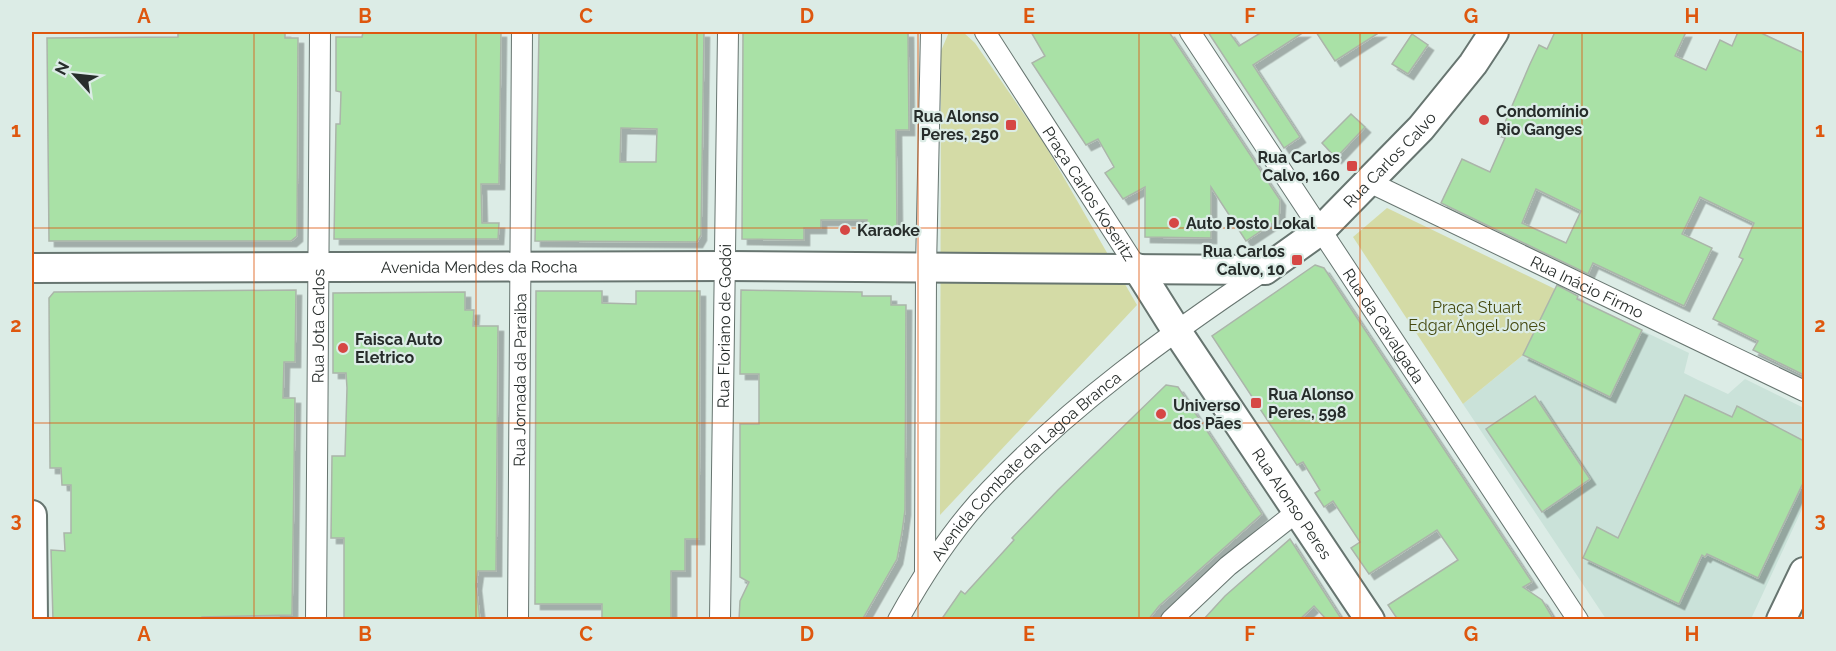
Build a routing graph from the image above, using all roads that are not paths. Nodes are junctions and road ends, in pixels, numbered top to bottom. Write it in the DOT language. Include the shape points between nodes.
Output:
graph roads {
  1 [pos="320,32"];
  2 [pos="522,32"];
  3 [pos="728,32"];
  4 [pos="931,32"];
  5 [pos="985,32"];
  6 [pos="1190,32"];
  7 [pos="1494,32"];
  8 [pos="1369,182"];
  9 [pos="1321,230"];
  10 [pos="726,266"];
  11 [pos="32,268"];
  12 [pos="318,268"];
  13 [pos="926,268"];
  14 [pos="1137,268"];
  15 [pos="522,269"];
  16 [pos="1265,270"];
  17 [pos="1176,330"];
  18 [pos="1804,391"];
  19 [pos="1298,511"];
  20 [pos="32,515"];
  21 [pos="925,572"];
  22 [pos="1804,572"];
  23 [pos="33,620"];
  24 [pos="316,620"];
  25 [pos="518,620"];
  26 [pos="720,620"];
  27 [pos="897,620"];
  28 [pos="1172,620"];
  29 [pos="1370,620"];
  30 [pos="1578,620"];
  31 [pos="1782,620"];
  1 -- 12 [label="street, Rua Jota Carlos"];
  2 -- 15 [label="street, Rua Jornada da Paraiba"];
  3 -- 10 [label="street, Rua Floriano de Godói"];
  4 -- 13 [label="street"];
  5 -- 14 [label="street, Praça Carlos Koseritz"];
  6 -- 9 [label="street, Rua da Cavalgada"];
  7 -- 8 [label="street, Rua Carlos Calvo" via="1421,129"];
  8 -- 9 [label="street, Rua Carlos Calvo"];
  8 -- 18 [label="street, Rua Inácio Firmo"];
  9 -- 16 [label="street, Rua Carlos Calvo"];
  9 -- 30 [label="street, Rua da Cavalgada"];
  10 -- 13 [label="street, Avenida Mendes da Rocha"];
  10 -- 15 [label="street, Avenida Mendes da Rocha"];
  10 -- 26 [label="street, Rua Floriano de Godói"];
  11 -- 12 [label="street, Avenida Mendes da Rocha"];
  12 -- 15 [label="street, Avenida Mendes da Rocha"];
  12 -- 24 [label="street, Rua Jota Carlos"];
  13 -- 14 [label="street, Praça Carlos Koseritz"];
  13 -- 21 [label="street"];
  14 -- 16 [label="street"];
  14 -- 17 [label="street, Rua Alonso Peres"];
  15 -- 25 [label="street, Rua Jornada da Paraiba"];
  16 -- 17 [label="street, Rua Carlos Calvo"];
  17 -- 19 [label="street, Rua Alonso Peres"];
  17 -- 21 [label="street, Avenida Combate da Lagoa Branca" via="1051,432 990,490"];
  19 -- 28 [label="street" via="1228,566"];
  19 -- 29 [label="street, Rua Alonso Peres"];
  20 -- 23 [label="street"];
  21 -- 27 [label="street, Avenida Combate da Lagoa Branca"];
  22 -- 31 [label="street"];
}
